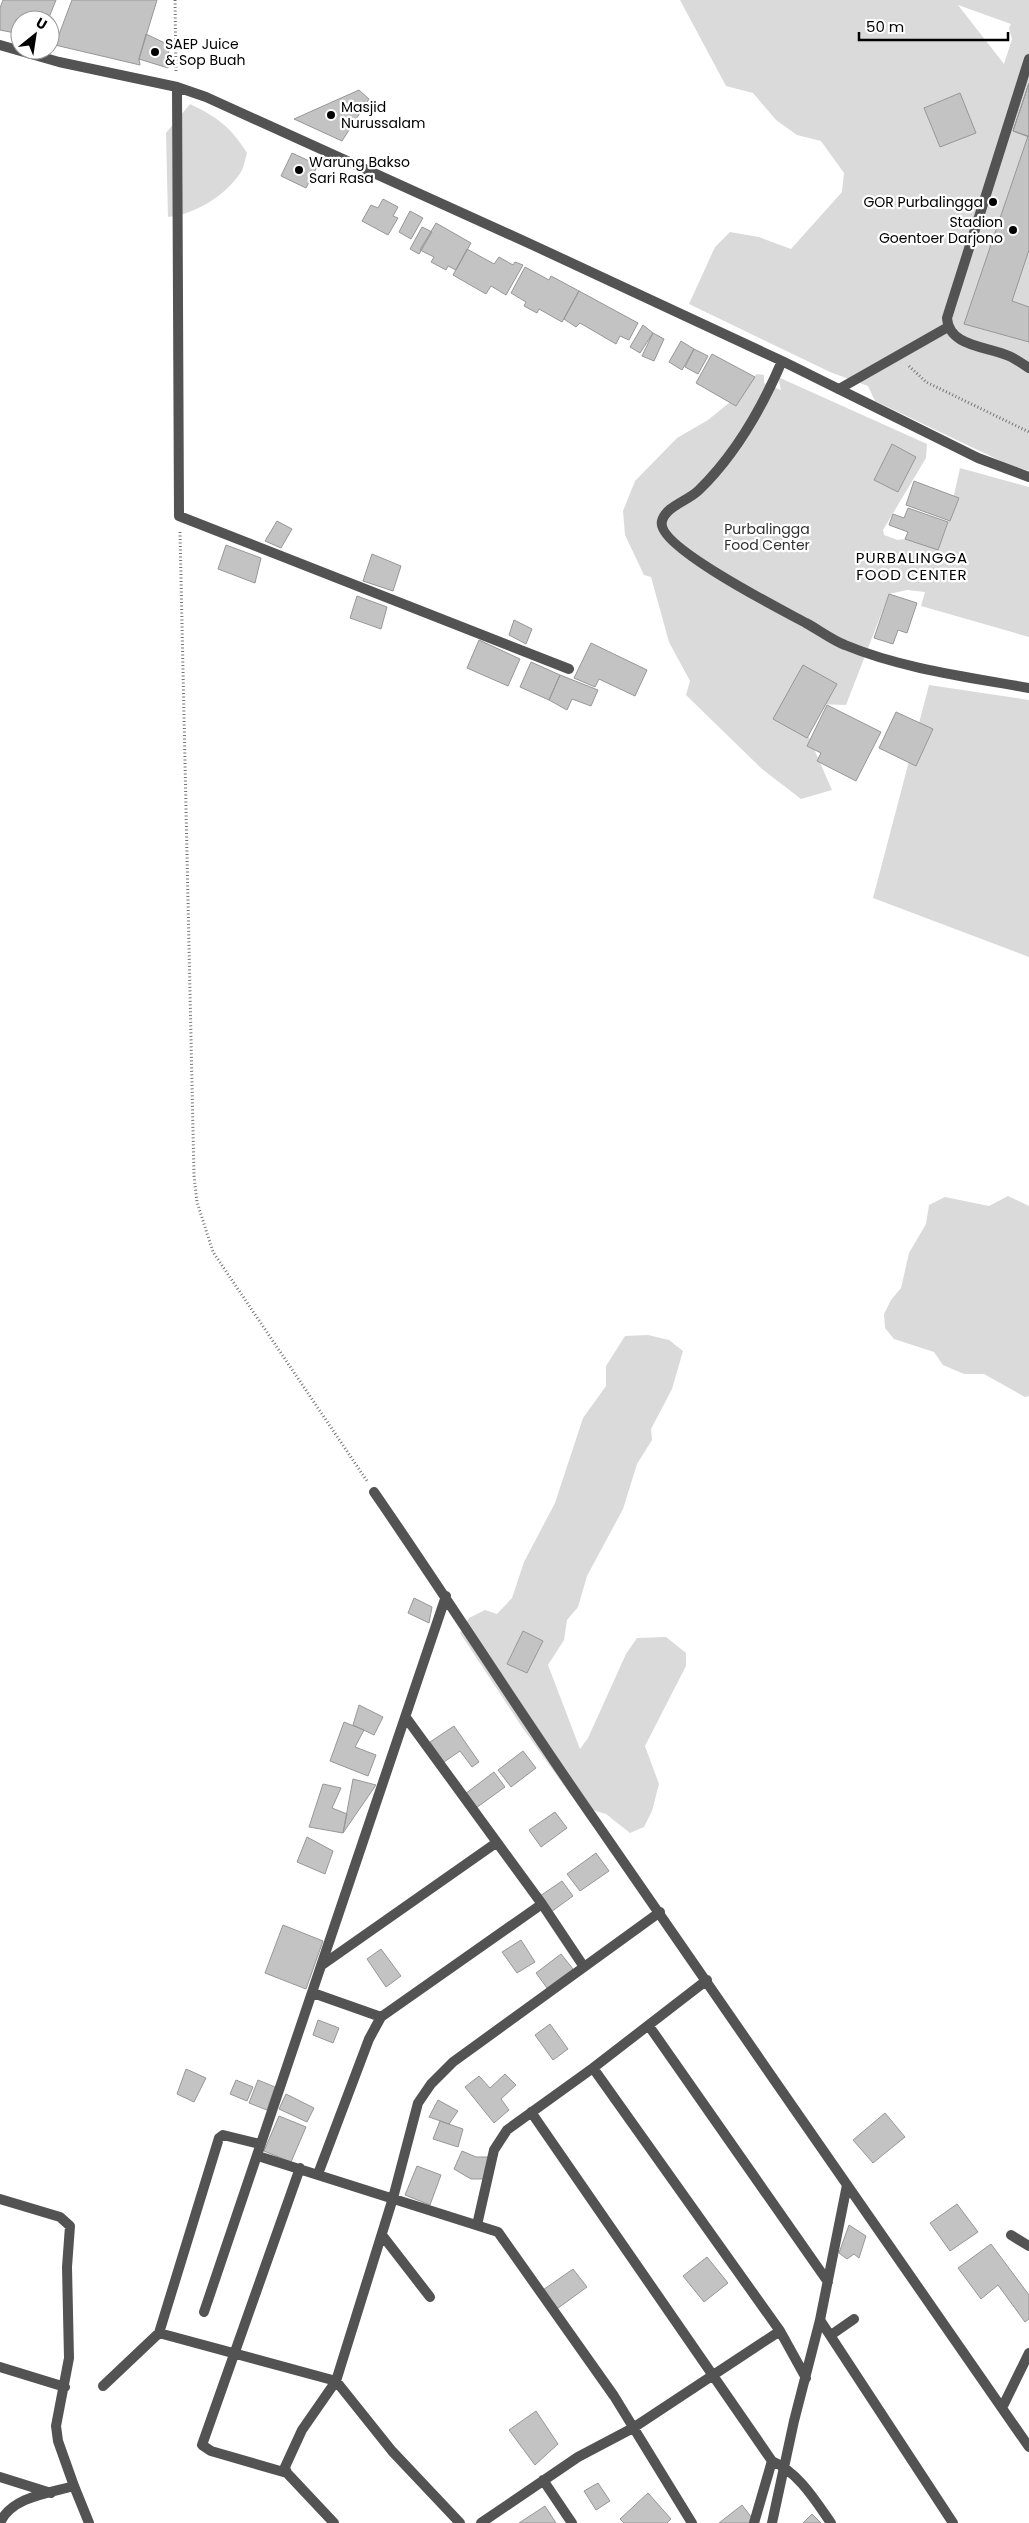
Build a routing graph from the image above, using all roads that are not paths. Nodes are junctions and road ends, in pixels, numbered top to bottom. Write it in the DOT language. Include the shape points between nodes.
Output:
graph roads {
  1 [pos="0,45"];
  2 [pos="1029,59"];
  3 [pos="177,87"];
  4 [pos="948,327"];
  5 [pos="782,361"];
  6 [pos="1029,368"];
  7 [pos="839,389"];
  8 [pos="1029,477"];
  9 [pos="569,669"];
  10 [pos="1029,688"];
  11 [pos="374,1492"];
  12 [pos="446,1596"];
  13 [pos="407,1719"];
  14 [pos="496,1842"];
  15 [pos="542,1904"];
  16 [pos="660,1912"];
  17 [pos="322,1966"];
  18 [pos="584,1967"];
  19 [pos="707,1980"];
  20 [pos="313,1993"];
  21 [pos="381,2017"];
  22 [pos="649,2026"];
  23 [pos="593,2068"];
  24 [pos="531,2112"];
  25 [pos="260,2144"];
  26 [pos="258,2156"];
  27 [pos="300,2168"];
  28 [pos="318,2174"];
  29 [pos="847,2185"];
  30 [pos="393,2198"];
  31 [pos="0,2199"];
  32 [pos="477,2225"];
  33 [pos="382,2235"];
  34 [pos="1011,2235"];
  35 [pos="1029,2246"];
  36 [pos="828,2282"];
  37 [pos="430,2297"];
  38 [pos="204,2312"];
  39 [pos="854,2319"];
  40 [pos="820,2320"];
  41 [pos="780,2331"];
  42 [pos="159,2333"];
  43 [pos="832,2335"];
  44 [pos="234,2353"];
  45 [pos="1029,2354"];
  46 [pos="0,2367"];
  47 [pos="713,2374"];
  48 [pos="805,2376"];
  49 [pos="336,2382"];
  50 [pos="103,2386"];
  51 [pos="65,2387"];
  52 [pos="1002,2408"];
  53 [pos="633,2428"];
  54 [pos="1029,2447"];
  55 [pos="778,2464"];
  56 [pos="286,2473"];
  57 [pos="0,2477"];
  58 [pos="543,2480"];
  59 [pos="74,2486"];
  60 [pos="51,2493"];
  61 [pos="0,2523"];
  62 [pos="89,2523"];
  63 [pos="334,2523"];
  64 [pos="460,2523"];
  65 [pos="481,2523"];
  66 [pos="572,2523"];
  67 [pos="692,2523"];
  68 [pos="754,2523"];
  69 [pos="772,2523"];
  70 [pos="831,2523"];
  71 [pos="953,2523"];
  1 -- 3 [label="street" via="59,62"];
  2 -- 4 [label="street" via="949,304"];
  3 -- 5 [label="street" via="233,109"];
  3 -- 9 [label="street" via="179,516"];
  4 -- 6 [label="street" via="954,336 1008,355"];
  4 -- 7 [label="street"];
  5 -- 7 [label="street"];
  5 -- 10 [label="street" via="768,395 744,435 706,483 691,498 664,516 662,529 668,537 731,581 844,645 910,666"];
  7 -- 8 [label="street" via="978,458"];
  11 -- 12 [label="street"];
  12 -- 13 [label="street"];
  12 -- 16 [label="street" via="597,1824"];
  13 -- 14 [label="street"];
  13 -- 17 [label="street"];
  14 -- 15 [label="street"];
  14 -- 17 [label="street"];
  15 -- 18 [label="street"];
  15 -- 21 [label="street"];
  16 -- 18 [label="street"];
  16 -- 19 [label="street"];
  17 -- 20 [label="street"];
  18 -- 30 [label="street" via="453,2062 431,2084 418,2102"];
  19 -- 22 [label="street"];
  19 -- 29 [label="street"];
  20 -- 21 [label="street"];
  20 -- 25 [label="street"];
  21 -- 28 [label="street" via="369,2039"];
  22 -- 23 [label="street"];
  22 -- 36 [label="street"];
  23 -- 24 [label="street"];
  23 -- 41 [label="street"];
  24 -- 32 [label="street" via="507,2130 494,2150"];
  24 -- 47 [label="street"];
  25 -- 26 [label="street"];
  25 -- 42 [label="street" via="223,2135 219,2138"];
  26 -- 27 [label="street"];
  26 -- 38 [label="street"];
  27 -- 28 [label="street"];
  27 -- 44 [label="street"];
  28 -- 30 [label="street"];
  29 -- 36 [label="street"];
  29 -- 52 [label="street"];
  30 -- 32 [label="street"];
  30 -- 33 [label="street"];
  31 -- 51 [label="street" via="60,2217 70,2226 67,2267 69,2358"];
  32 -- 53 [label="street" via="498,2232 597,2371"];
  33 -- 37 [label="street"];
  33 -- 49 [label="street"];
  34 -- 35 [label="street"];
  36 -- 40 [label="street"];
  39 -- 43 [label="street"];
  40 -- 43 [label="street"];
  40 -- 48 [label="street"];
  41 -- 47 [label="street"];
  41 -- 48 [label="street"];
  42 -- 44 [label="street"];
  42 -- 50 [label="street"];
  43 -- 71 [label="street" via="872,2402"];
  44 -- 49 [label="street"];
  44 -- 56 [label="street" via="202,2445 211,2451"];
  45 -- 52 [label="street"];
  46 -- 51 [label="street"];
  47 -- 53 [label="street"];
  47 -- 55 [label="street"];
  48 -- 55 [label="street" via="794,2421"];
  49 -- 56 [label="street" via="302,2430 286,2462"];
  49 -- 64 [label="street" via="392,2451"];
  51 -- 59 [label="street" via="56,2426"];
  52 -- 54 [label="street"];
  53 -- 58 [label="street"];
  53 -- 67 [label="street"];
  55 -- 68 [label="street"];
  55 -- 69 [label="street"];
  55 -- 70 [label="street" via="816,2502"];
  56 -- 63 [label="street"];
  57 -- 60 [label="street"];
  58 -- 65 [label="street"];
  58 -- 66 [label="street"];
  59 -- 60 [label="street"];
  59 -- 62 [label="street"];
  60 -- 61 [label="street" via="15,2506 4,2514"];
}
